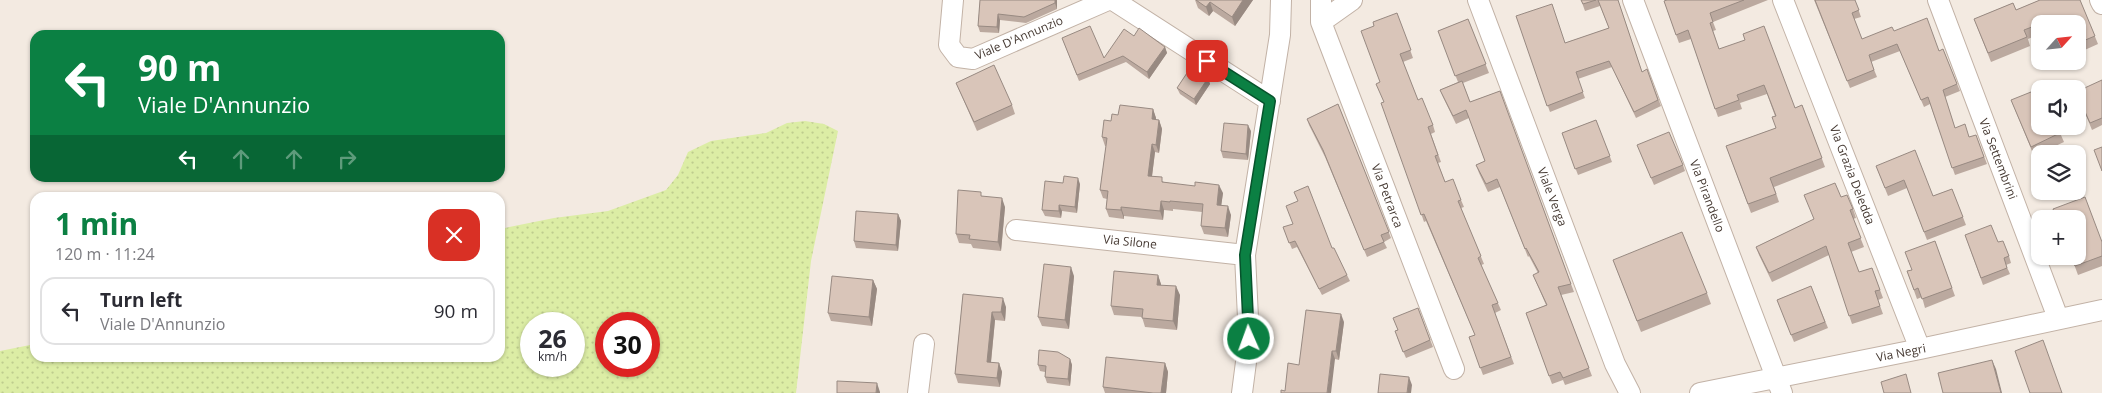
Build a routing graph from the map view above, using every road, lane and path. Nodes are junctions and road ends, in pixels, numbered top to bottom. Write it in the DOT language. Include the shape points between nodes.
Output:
graph roads {
  1 [pos="952,0"];
  2 [pos="1108,0"];
  3 [pos="1113,0"];
  4 [pos="1281,0"];
  5 [pos="1321,0"];
  6 [pos="1352,0"];
  7 [pos="1478,0"];
  8 [pos="1633,0"];
  9 [pos="1783,0"];
  10 [pos="1938,0"];
  11 [pos="2100,0"];
  12 [pos="2102,4"];
  13 [pos="1321,22"];
  14 [pos="1270,101"];
  15 [pos="1016,230"];
  16 [pos="1245,255"];
  17 [pos="2102,310"];
  18 [pos="2058,318"];
  19 [pos="924,344"];
  20 [pos="1920,349"];
  21 [pos="1454,370"];
  22 [pos="1779,385"];
  23 [pos="918,393"];
  24 [pos="1242,393"];
  25 [pos="1630,393"];
  26 [pos="1700,393"];
  1 -- 2 [label="street, Viale D'Annunzio" via="949,45 958,57 973,59"];
  3 -- 14 [label="street"];
  4 -- 14 [label="street" via="1280,35"];
  5 -- 13 [label="street"];
  6 -- 13 [label="street"];
  7 -- 25 [label="street, Viale Verga" via="1615,364"];
  8 -- 22 [label="street, Via Pirandello"];
  9 -- 20 [label="street, Via Grazia Deledda"];
  10 -- 18 [label="street, Via Settembrini"];
  11 -- 12 [label="street"];
  13 -- 21 [label="street, Via Petrarca"];
  14 -- 16 [label="street"];
  15 -- 16 [label="street, Via Silone"];
  16 -- 24 [label="street" via="1249,339"];
  17 -- 18 [label="street, Via Negri"];
  18 -- 20 [label="street, Via Negri"];
  19 -- 23 [label="street"];
  20 -- 22 [label="street, Via Negri"];
  22 -- 26 [label="street, Via Negri"];
}
